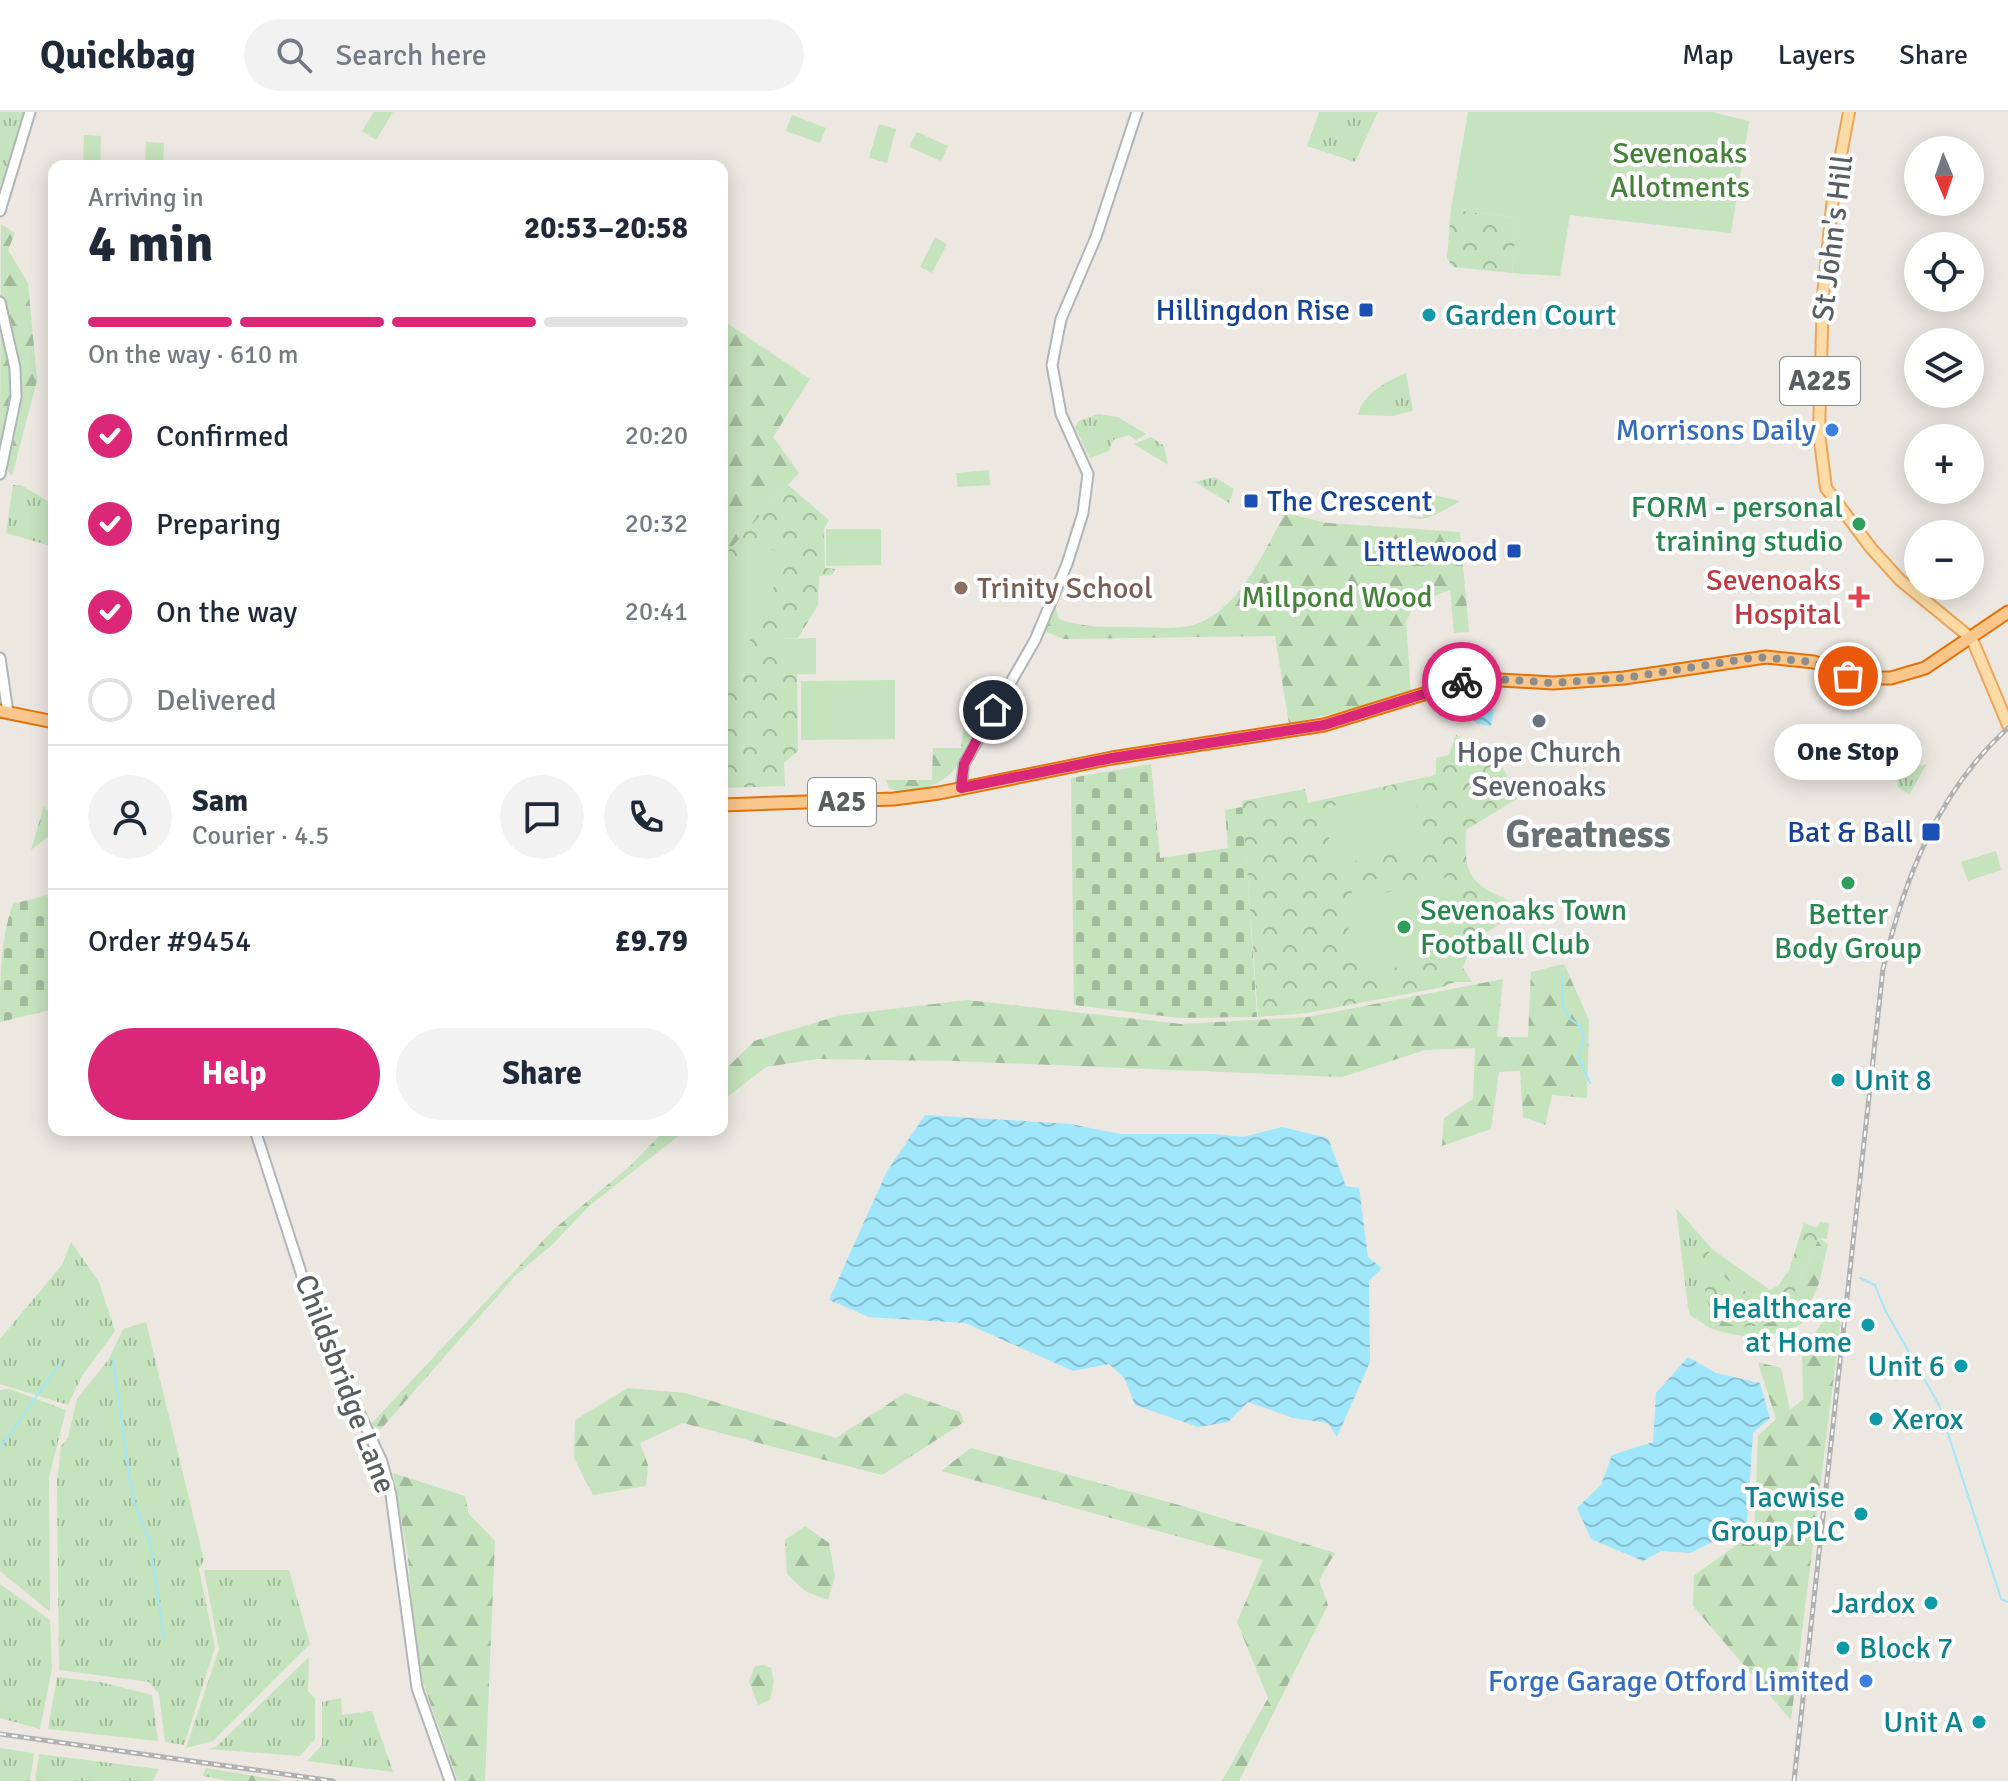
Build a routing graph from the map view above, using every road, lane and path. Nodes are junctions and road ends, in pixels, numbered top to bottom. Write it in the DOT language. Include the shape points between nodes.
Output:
graph roads {
  1 [pos="30,112"];
  2 [pos="1137,112"];
  3 [pos="1849,112"];
  4 [pos="0,211"];
  5 [pos="0,302"];
  6 [pos="0,474"];
  7 [pos="2008,612"];
  8 [pos="1972,639"];
  9 [pos="0,658"];
  10 [pos="4,712"];
  11 [pos="48,721"];
  12 [pos="2008,725"];
  13 [pos="961,788"];
  14 [pos="728,805"];
  15 [pos="257,1136"];
  16 [pos="450,1781"];
  1 -- 4 [label="street"];
  2 -- 13 [label="street" via="1096,237 1061,319 1052,365 1061,414 1088,474 1083,513 1058,589 964,764"];
  3 -- 8 [label="main road, St John's Hill / A225" via="1824,281 1822,467 1833,500 1871,548 1900,580"];
  5 -- 6 [label="street" via="16,397"];
  7 -- 8 [label="highway, A25"];
  8 -- 12 [label="main road, A225"];
  8 -- 13 [label="highway, A25" via="1919,670 1877,679 1848,676 1814,662 1758,657 1624,678 1468,681 1324,725"];
  9 -- 10 [label="street"];
  10 -- 11 [label="highway"];
  13 -- 14 [label="highway, A25" via="894,799"];
  15 -- 16 [label="street, Childsbridge Lane" via="315,1316 382,1462 394,1510 417,1688"];
}
